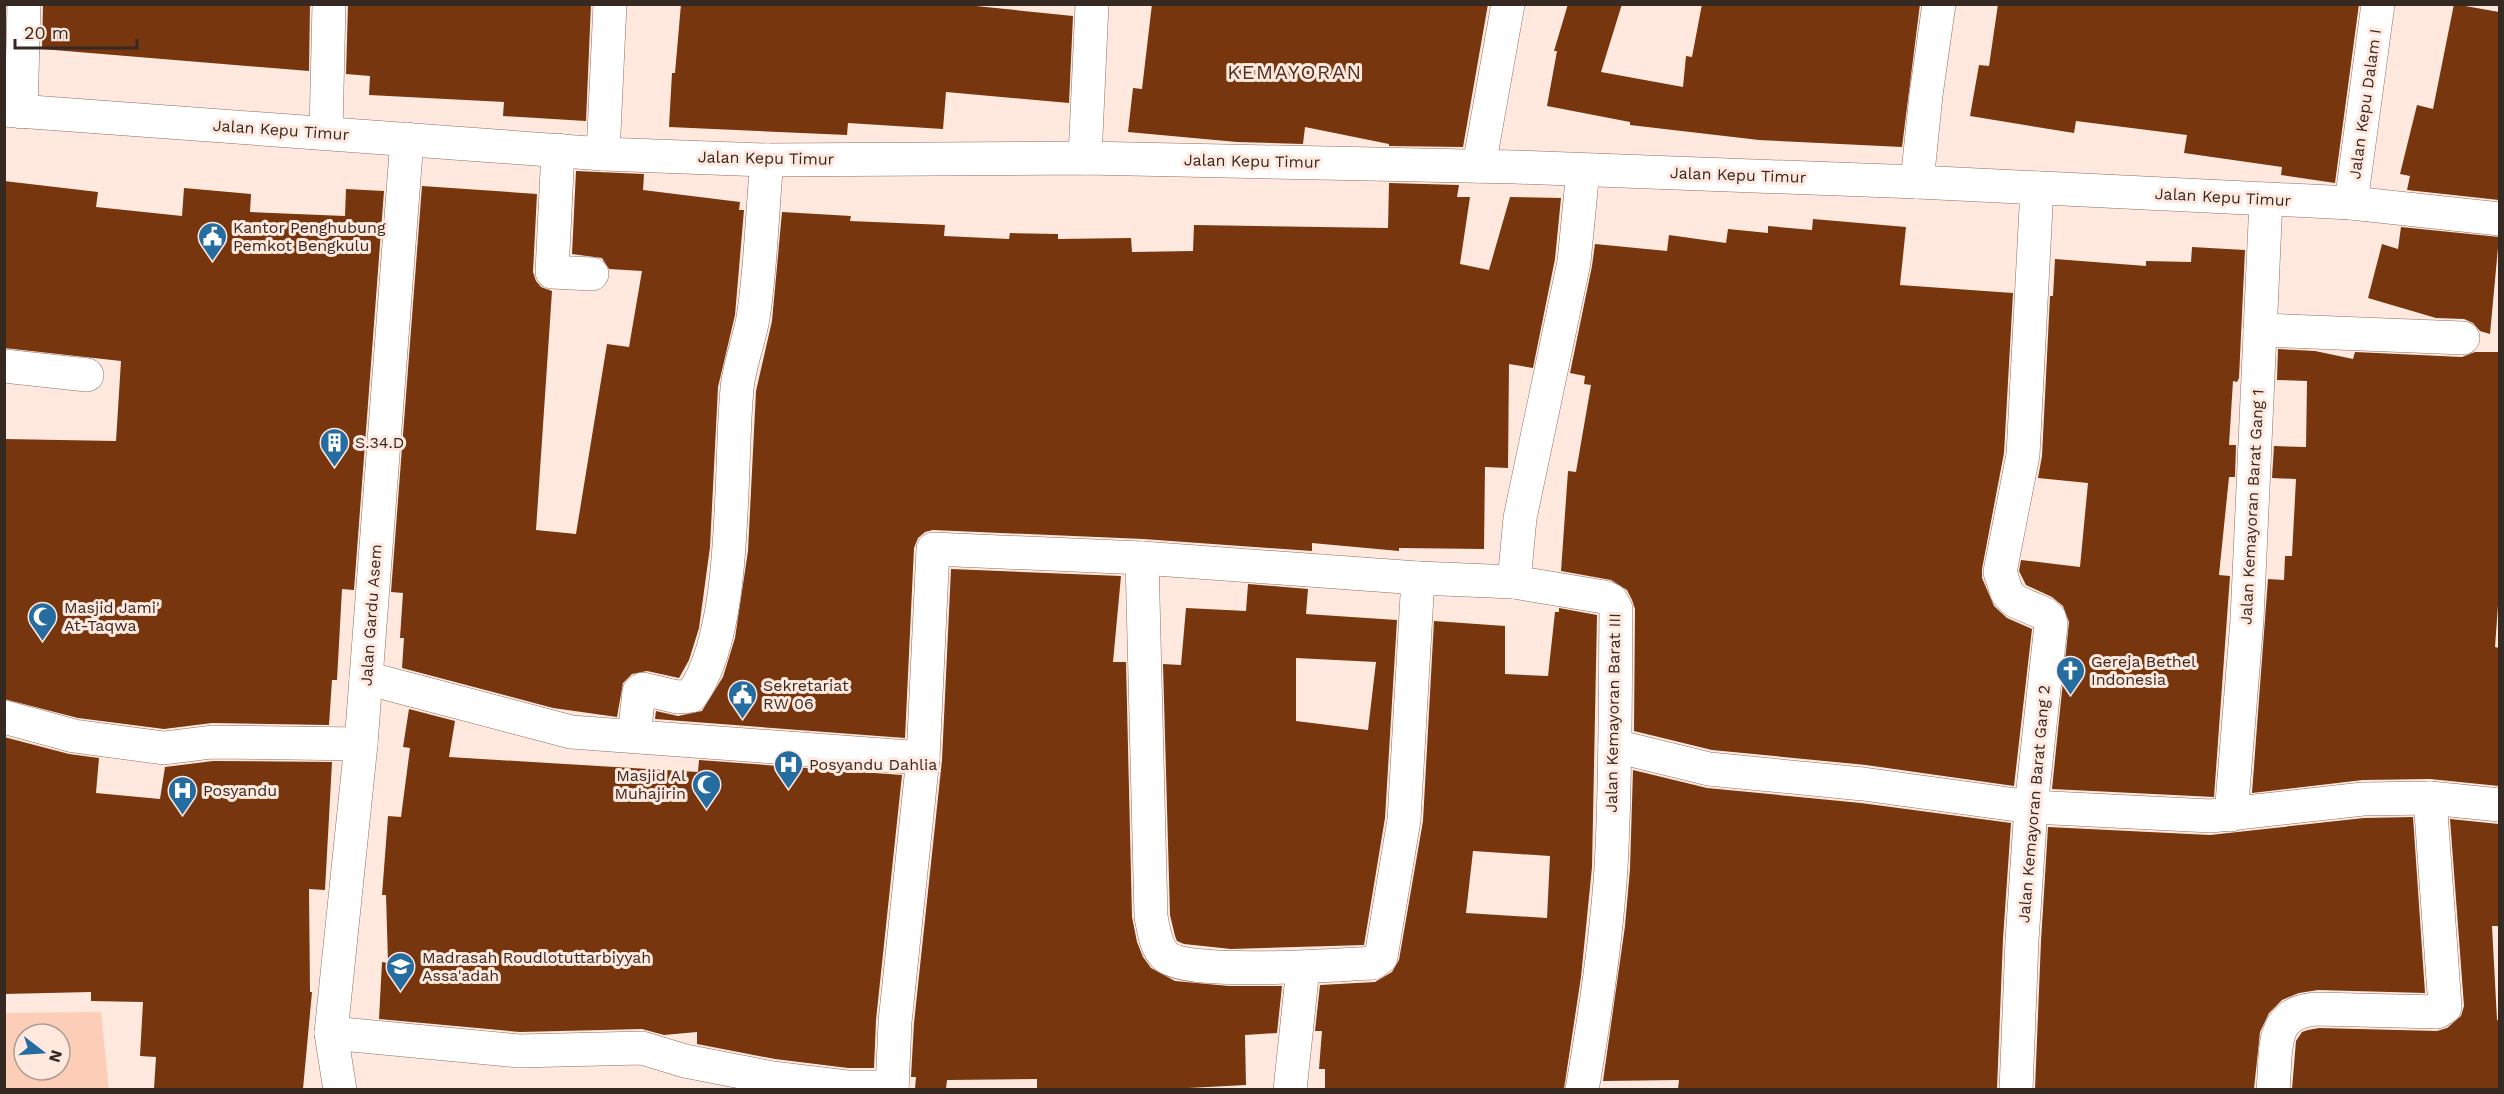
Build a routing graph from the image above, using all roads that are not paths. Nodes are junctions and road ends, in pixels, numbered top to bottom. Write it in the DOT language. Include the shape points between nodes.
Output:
graph roads {
  1 [pos="24,4"];
  2 [pos="329,4"];
  3 [pos="610,4"];
  4 [pos="1092,4"];
  5 [pos="1508,4"];
  6 [pos="1939,4"];
  7 [pos="2379,4"];
  8 [pos="13,111"];
  9 [pos="326,132"];
  10 [pos="407,139"];
  11 [pos="558,150"];
  12 [pos="603,154"];
  13 [pos="1085,158"];
  14 [pos="767,160"];
  15 [pos="1479,166"];
  16 [pos="1583,170"];
  17 [pos="1917,182"];
  18 [pos="2037,188"];
  19 [pos="2266,200"];
  20 [pos="2351,203"];
  21 [pos="2499,219"];
  22 [pos="592,274"];
  23 [pos="2260,330"];
  24 [pos="2463,338"];
  25 [pos="4,366"];
  26 [pos="87,375"];
  27 [pos="1142,558"];
  28 [pos="1418,578"];
  29 [pos="1514,582"];
  30 [pos="366,678"];
  31 [pos="4,717"];
  32 [pos="634,736"];
  33 [pos="361,744"];
  34 [pos="1615,746"];
  35 [pos="923,758"];
  36 [pos="2430,798"];
  37 [pos="2499,805"];
  38 [pos="2031,807"];
  39 [pos="2231,815"];
  40 [pos="1303,968"];
  41 [pos="331,1033"];
  42 [pos="892,1087"];
  43 [pos="340,1089"];
  44 [pos="1290,1089"];
  45 [pos="1582,1089"];
  46 [pos="2016,1089"];
  47 [pos="2273,1089"];
  1 -- 8 [label="street"];
  2 -- 9 [label="street"];
  3 -- 12 [label="street"];
  4 -- 13 [label="street"];
  5 -- 15 [label="street"];
  6 -- 17 [label="street"];
  7 -- 20 [label="street, Jalan Kepu Dalam I"];
  8 -- 9 [label="street, Jalan Kepu Timur"];
  9 -- 10 [label="street, Jalan Kepu Timur"];
  10 -- 11 [label="street, Jalan Kepu Timur"];
  10 -- 30 [label="street, Jalan Gardu Asem"];
  11 -- 12 [label="street, Jalan Kepu Timur"];
  11 -- 22 [label="street" via="552,272"];
  12 -- 14 [label="street, Jalan Kepu Timur"];
  13 -- 14 [label="street, Jalan Kepu Timur"];
  13 -- 15 [label="street, Jalan Kepu Timur"];
  14 -- 32 [label="street" via="753,318 737,387 726,582 711,659 691,696 677,697 643,689 639,692"];
  15 -- 16 [label="street, Jalan Kepu Timur"];
  16 -- 17 [label="street, Jalan Kepu Timur"];
  16 -- 29 [label="street" via="1574,262 1520,518"];
  17 -- 18 [label="street, Jalan Kepu Timur"];
  18 -- 19 [label="street, Jalan Kepu Timur"];
  18 -- 38 [label="street, Jalan Kemayoran Barat Gang 2" via="2023,455 2000,572 2007,593 2015,601 2045,614 2051,625"];
  19 -- 20 [label="street, Jalan Kepu Timur"];
  19 -- 23 [label="street, Jalan Kemayoran Barat Gang 1"];
  20 -- 21 [label="street, Jalan Kepu Timur"];
  23 -- 24 [label="street"];
  23 -- 39 [label="street, Jalan Kemayoran Barat Gang 1" via="2247,620"];
  25 -- 26 [label="street"];
  27 -- 28 [label="street"];
  27 -- 35 [label="street" via="933,549"];
  27 -- 40 [label="street" via="1151,917 1158,946 1166,958 1180,963"];
  28 -- 29 [label="street"];
  28 -- 40 [label="street" via="1404,820 1381,957 1373,963"];
  29 -- 34 [label="street, Jalan Kemayoran Barat III" via="1611,600 1616,609"];
  30 -- 32 [label="street" via="571,732"];
  30 -- 33 [label="street, Jalan Gardu Asem"];
  31 -- 33 [label="street" via="74,736 164,747 212,742"];
  32 -- 35 [label="street"];
  33 -- 41 [label="street, Jalan Gardu Asem"];
  34 -- 38 [label="street" via="1709,769 1863,784"];
  34 -- 45 [label="street, Jalan Kemayoran Barat III" via="1611,869 1597,1002"];
  35 -- 42 [label="street" via="895,1022"];
  36 -- 37 [label="street"];
  36 -- 39 [label="street" via="2363,799"];
  36 -- 47 [label="street" via="2445,1007 2437,1012 2304,1009 2291,1014 2278,1038"];
  38 -- 39 [label="street"];
  38 -- 46 [label="street, Jalan Kemayoran Barat Gang 2"];
  40 -- 44 [label="street"];
  41 -- 42 [label="street" via="519,1051 642,1048 772,1078 847,1087"];
  41 -- 43 [label="street, Jalan Gardu Asem"];
}
